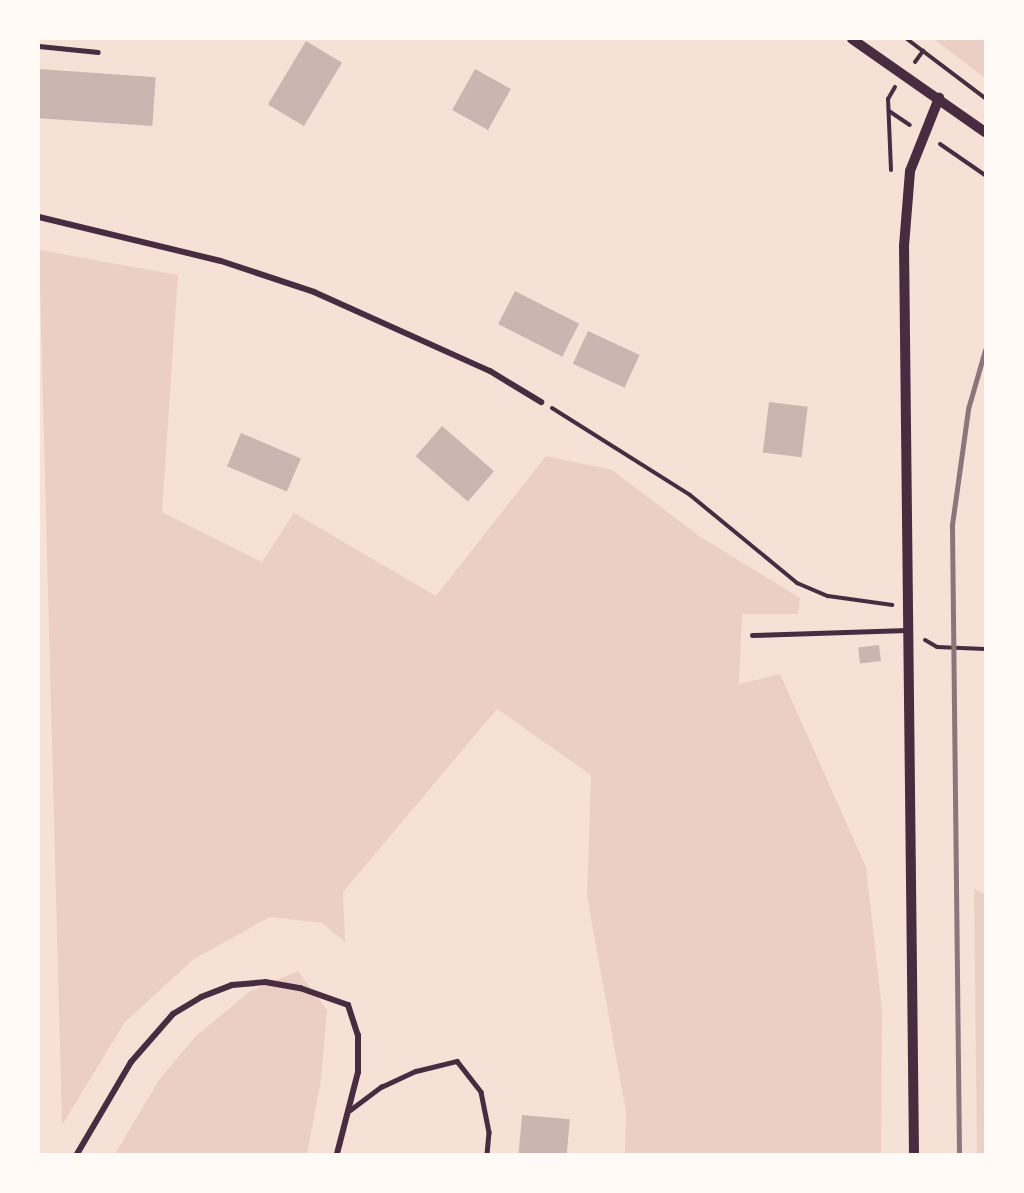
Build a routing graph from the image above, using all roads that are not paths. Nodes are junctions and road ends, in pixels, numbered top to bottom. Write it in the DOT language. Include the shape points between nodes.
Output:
graph roads {
  1 [pos="852,39"];
  2 [pos="39,46"];
  3 [pos="98,52"];
  4 [pos="939,98"];
  5 [pos="985,132"];
  6 [pos="39,217"];
  7 [pos="541,402"];
  8 [pos="909,630"];
  9 [pos="752,635"];
  10 [pos="350,1110"];
  11 [pos="77,1154"];
  12 [pos="337,1154"];
  13 [pos="487,1154"];
  14 [pos="914,1154"];
  1 -- 4 [label="street"];
  2 -- 3 [label="lane"];
  4 -- 5 [label="street"];
  4 -- 8 [label="street" via="910,171 904,246"];
  6 -- 7 [label="street" via="210,258 314,292 490,371"];
  8 -- 9 [label="lane"];
  8 -- 14 [label="street"];
  10 -- 11 [label="street" via="358,1072 358,1035 348,1005 300,988 266,982 232,985 201,997 152,1033"];
  10 -- 12 [label="street"];
  10 -- 13 [label="lane" via="381,1087 416,1071 457,1061 481,1092 489,1132"];
}
